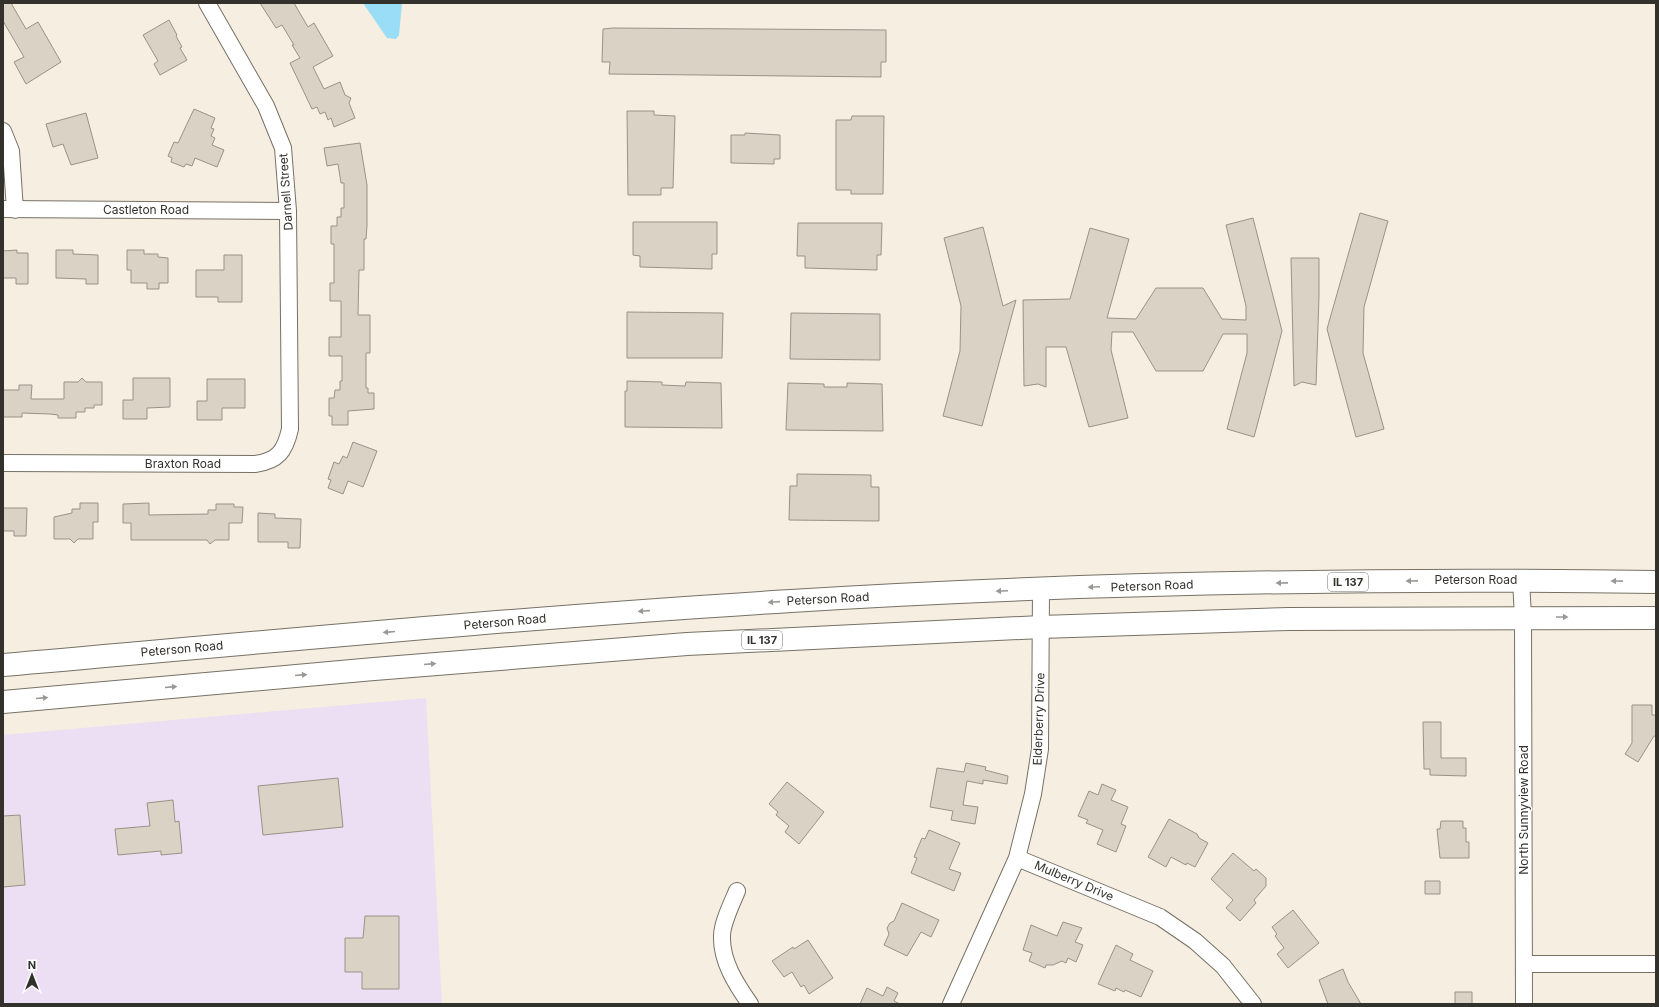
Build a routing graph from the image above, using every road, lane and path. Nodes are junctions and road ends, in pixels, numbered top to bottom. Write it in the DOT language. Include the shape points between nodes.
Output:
graph roads {
  1 [pos="207,3"];
  2 [pos="3,130"];
  3 [pos="9,210"];
  4 [pos="288,211"];
  5 [pos="290,376"];
  6 [pos="3,462"];
  7 [pos="1521,580"];
  8 [pos="1656,582"];
  9 [pos="1040,589"];
  10 [pos="1523,617"];
  11 [pos="1656,618"];
  12 [pos="1040,627"];
  13 [pos="3,665"];
  14 [pos="3,702"];
  15 [pos="1018,858"];
  16 [pos="737,891"];
  17 [pos="1524,964"];
  18 [pos="1656,964"];
  19 [pos="750,1004"];
  20 [pos="951,1004"];
  21 [pos="1253,1004"];
  22 [pos="1524,1004"];
  1 -- 4 [label="street, Darnell Street" via="266,106 283,148"];
  2 -- 3 [label="street" via="12,156"];
  3 -- 4 [label="street, Castleton Road"];
  4 -- 5 [label="street, Darnell Street"];
  5 -- 6 [label="street, Braxton Road" via="290,429 287,442 280,454 270,462"];
  8 -- 7 [label="main road, Peterson Road / IL 137, one-way"];
  7 -- 9 [label="main road, Peterson Road / IL 137, one-way" via="1199,584"];
  7 -- 10 [label="street, North Sunnyview Road"];
  9 -- 12 [label="street, Elderberry Drive"];
  9 -- 13 [label="main road, Peterson Road / IL 137, one-way" via="796,601 575,616"];
  10 -- 11 [label="main road, IL 137, one-way"];
  10 -- 12 [label="main road, IL 137" via="1289,619"];
  10 -- 17 [label="street, North Sunnyview Road"];
  14 -- 12 [label="main road, IL 137, one-way" via="687,644"];
  12 -- 15 [label="street, Elderberry Drive" via="1040,749 1034,794"];
  15 -- 20 [label="street"];
  15 -- 21 [label="street, Mulberry Drive" via="1160,917 1195,940 1223,966"];
  16 -- 19 [label="street" via="722,934 722,948 732,978"];
  17 -- 18 [label="street"];
  17 -- 22 [label="street, North Sunnyview Road"];
}
